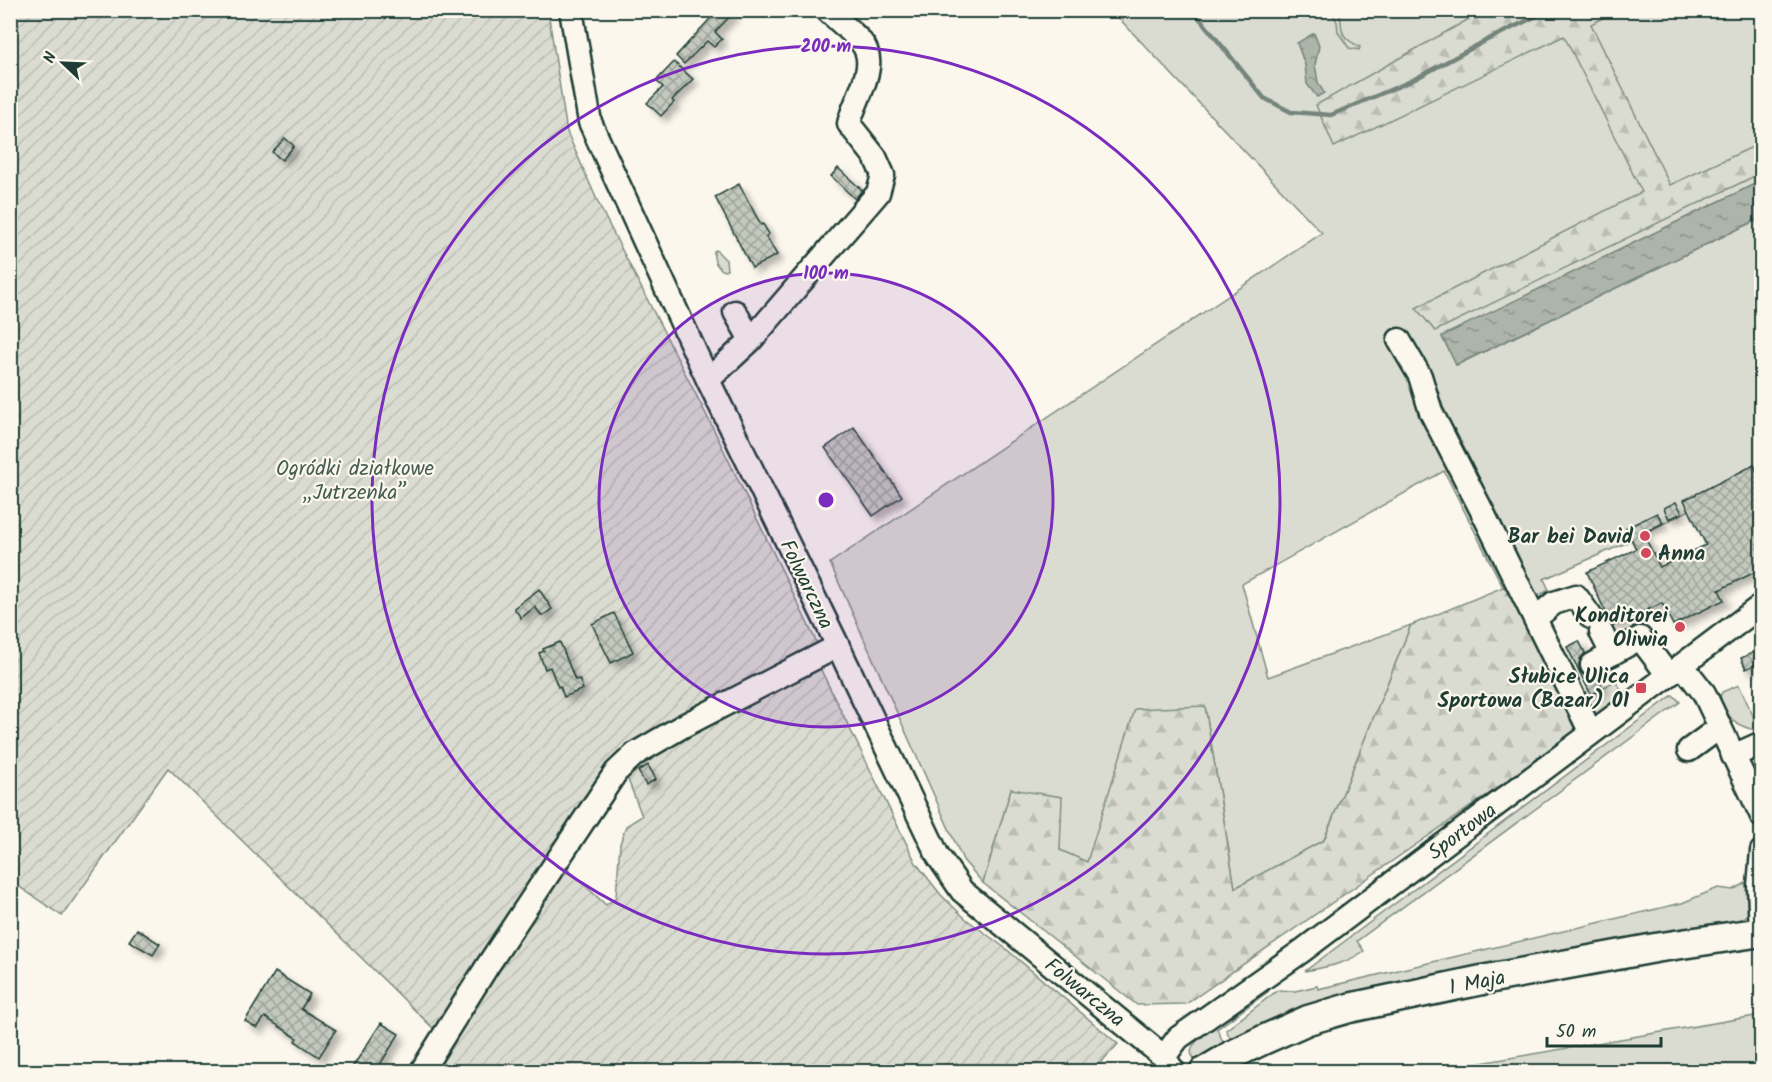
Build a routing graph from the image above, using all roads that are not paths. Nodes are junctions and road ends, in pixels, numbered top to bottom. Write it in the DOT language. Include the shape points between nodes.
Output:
graph roads {
  1 [pos="570,10"];
  2 [pos="827,10"];
  3 [pos="735,312"];
  4 [pos="751,340"];
  5 [pos="1399,340"];
  6 [pos="708,380"];
  7 [pos="1761,605"];
  8 [pos="1536,618"];
  9 [pos="838,646"];
  10 [pos="1612,654"];
  11 [pos="1675,670"];
  12 [pos="1579,672"];
  13 [pos="1591,733"];
  14 [pos="1726,741"];
  15 [pos="1761,743"];
  16 [pos="1693,755"];
  17 [pos="1761,816"];
  18 [pos="1761,851"];
  19 [pos="1761,932"];
  20 [pos="1169,1064"];
  21 [pos="421,1071"];
  22 [pos="1204,1071"];
  1 -- 6 [label="street, Folwarczna" via="590,122"];
  2 -- 4 [label="street" via="862,42 869,55 868,71 849,124 875,157 883,176 878,193"];
  3 -- 4 [label="street"];
  4 -- 6 [label="street"];
  5 -- 8 [label="street" via="1420,376 1431,412"];
  6 -- 9 [label="street, Folwarczna"];
  7 -- 11 [label="street, Sportowa"];
  8 -- 10 [label="street" via="1554,603 1576,596"];
  8 -- 12 [label="street"];
  9 -- 20 [label="street, Folwarczna" via="938,856 962,891"];
  9 -- 21 [label="street" via="683,726 635,754 613,776"];
  10 -- 11 [label="street" via="1640,638"];
  10 -- 12 [label="street"];
  11 -- 13 [label="street, Sportowa"];
  11 -- 14 [label="street" via="1704,693"];
  12 -- 13 [label="street"];
  13 -- 20 [label="street, Sportowa" via="1302,951 1178,1038"];
  14 -- 15 [label="street"];
  14 -- 16 [label="street"];
  14 -- 17 [label="street"];
  18 -- 19 [label="street"];
  19 -- 22 [label="main road, 1 Maja" via="1575,963 1349,1008 1308,1020"];
}
